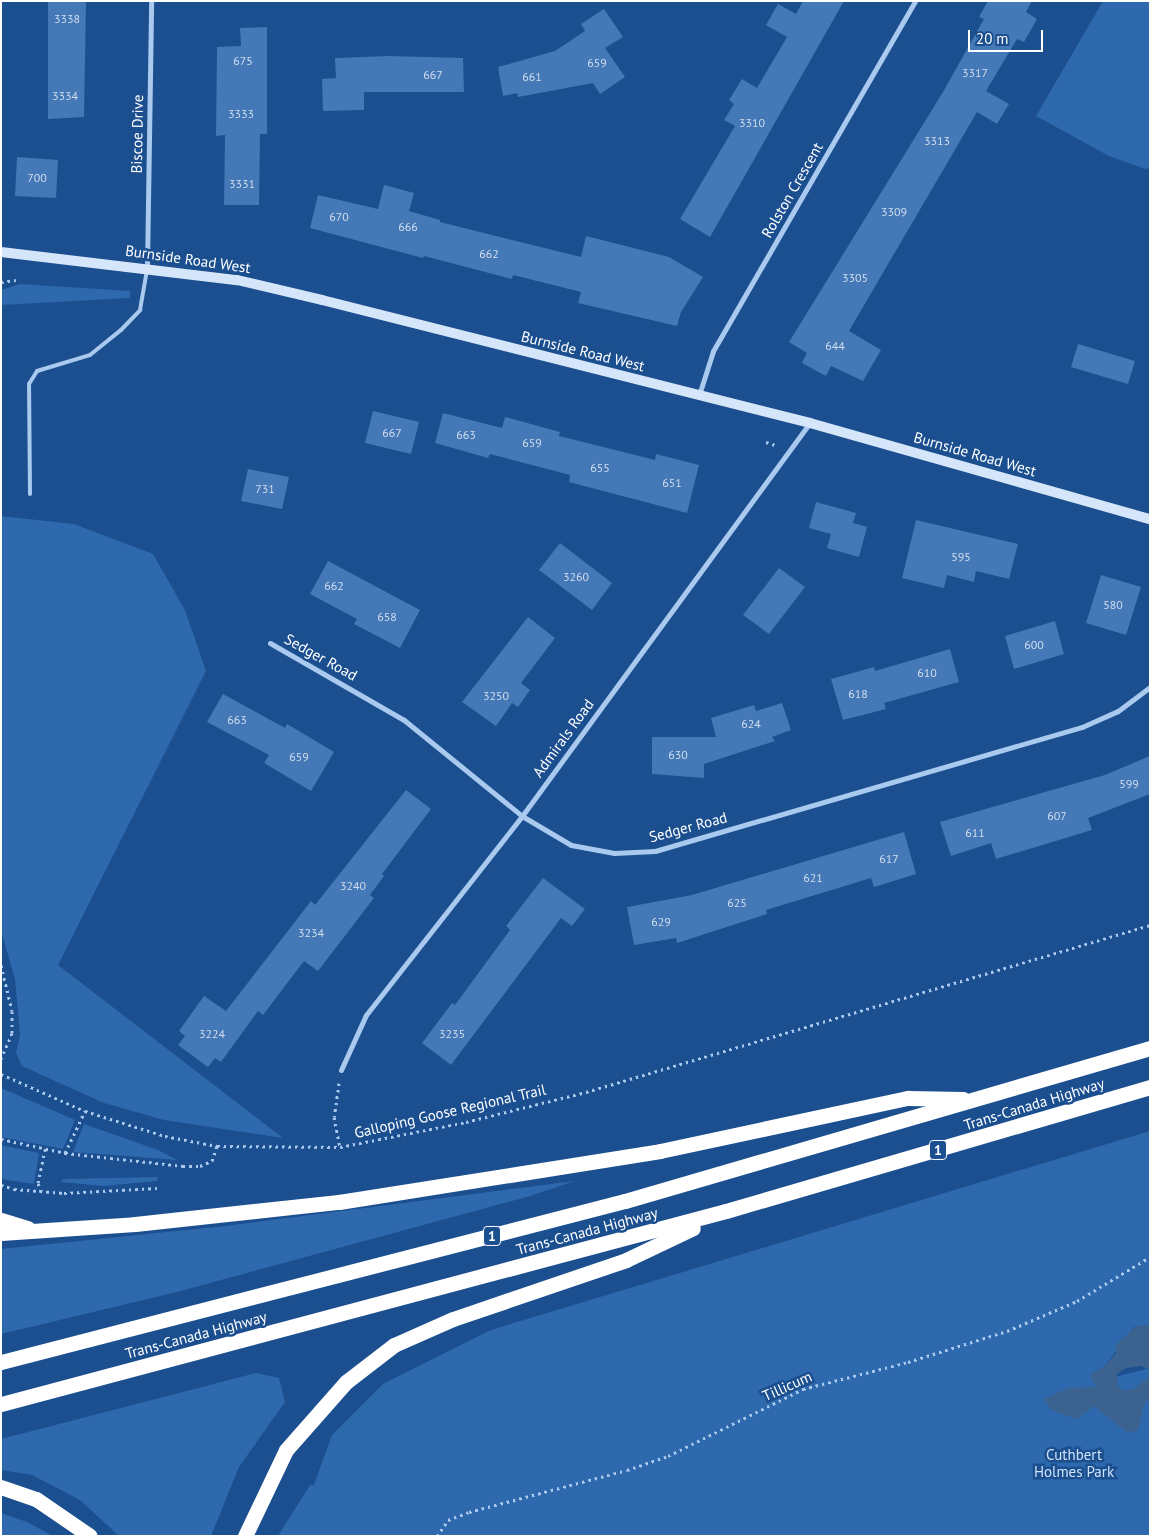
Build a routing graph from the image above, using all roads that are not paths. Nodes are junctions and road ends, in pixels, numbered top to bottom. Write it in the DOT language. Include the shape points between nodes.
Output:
graph roads {
  1 [pos="151,1"];
  2 [pos="916,1"];
  3 [pos="1,252"];
  4 [pos="147,267"];
  5 [pos="699,396"];
  6 [pos="810,423"];
  7 [pos="30,494"];
  8 [pos="1150,519"];
  9 [pos="270,643"];
  10 [pos="1150,686"];
  11 [pos="522,816"];
  12 [pos="1150,1048"];
  13 [pos="341,1070"];
  14 [pos="1150,1088"];
  15 [pos="979,1099"];
  16 [pos="726,1212"];
  17 [pos="1,1220"];
  18 [pos="36,1230"];
  19 [pos="1,1233"];
  20 [pos="1,1362"];
  21 [pos="1,1404"];
  22 [pos="1,1487"];
  23 [pos="90,1536"];
  24 [pos="245,1536"];
  1 -- 4 [label="street, Biscoe Drive"];
  2 -- 5 [label="street, Rolston Crescent" via="713,351"];
  3 -- 4 [label="street, Burnside Road West"];
  4 -- 5 [label="street, Burnside Road West" via="237,280"];
  4 -- 7 [label="lane" via="140,310 121,330 90,354 37,371 30,384"];
  5 -- 6 [label="street, Burnside Road West"];
  6 -- 8 [label="street, Burnside Road West"];
  6 -- 11 [label="street, Admirals Road"];
  9 -- 11 [label="street, Sedger Road" via="404,720"];
  10 -- 11 [label="street, Sedger Road" via="1118,711 1082,727 654,850 614,853 571,845"];
  11 -- 13 [label="street, Admirals Road" via="366,1015"];
  12 -- 15 [label="highway, Trans-Canada Highway / 1"];
  14 -- 16 [label="highway, Trans-Canada Highway / 1"];
  15 -- 18 [label="highway" via="908,1098 660,1150 339,1202 135,1224"];
  15 -- 20 [label="highway, Trans-Canada Highway / 1" via="625,1201"];
  16 -- 21 [label="highway, Trans-Canada Highway / 1"];
  16 -- 24 [label="highway" via="626,1260 453,1319 394,1345 346,1382 286,1450"];
  17 -- 18 [label="highway"];
  18 -- 19 [label="highway"];
  22 -- 23 [label="highway" via="36,1499"];
}
